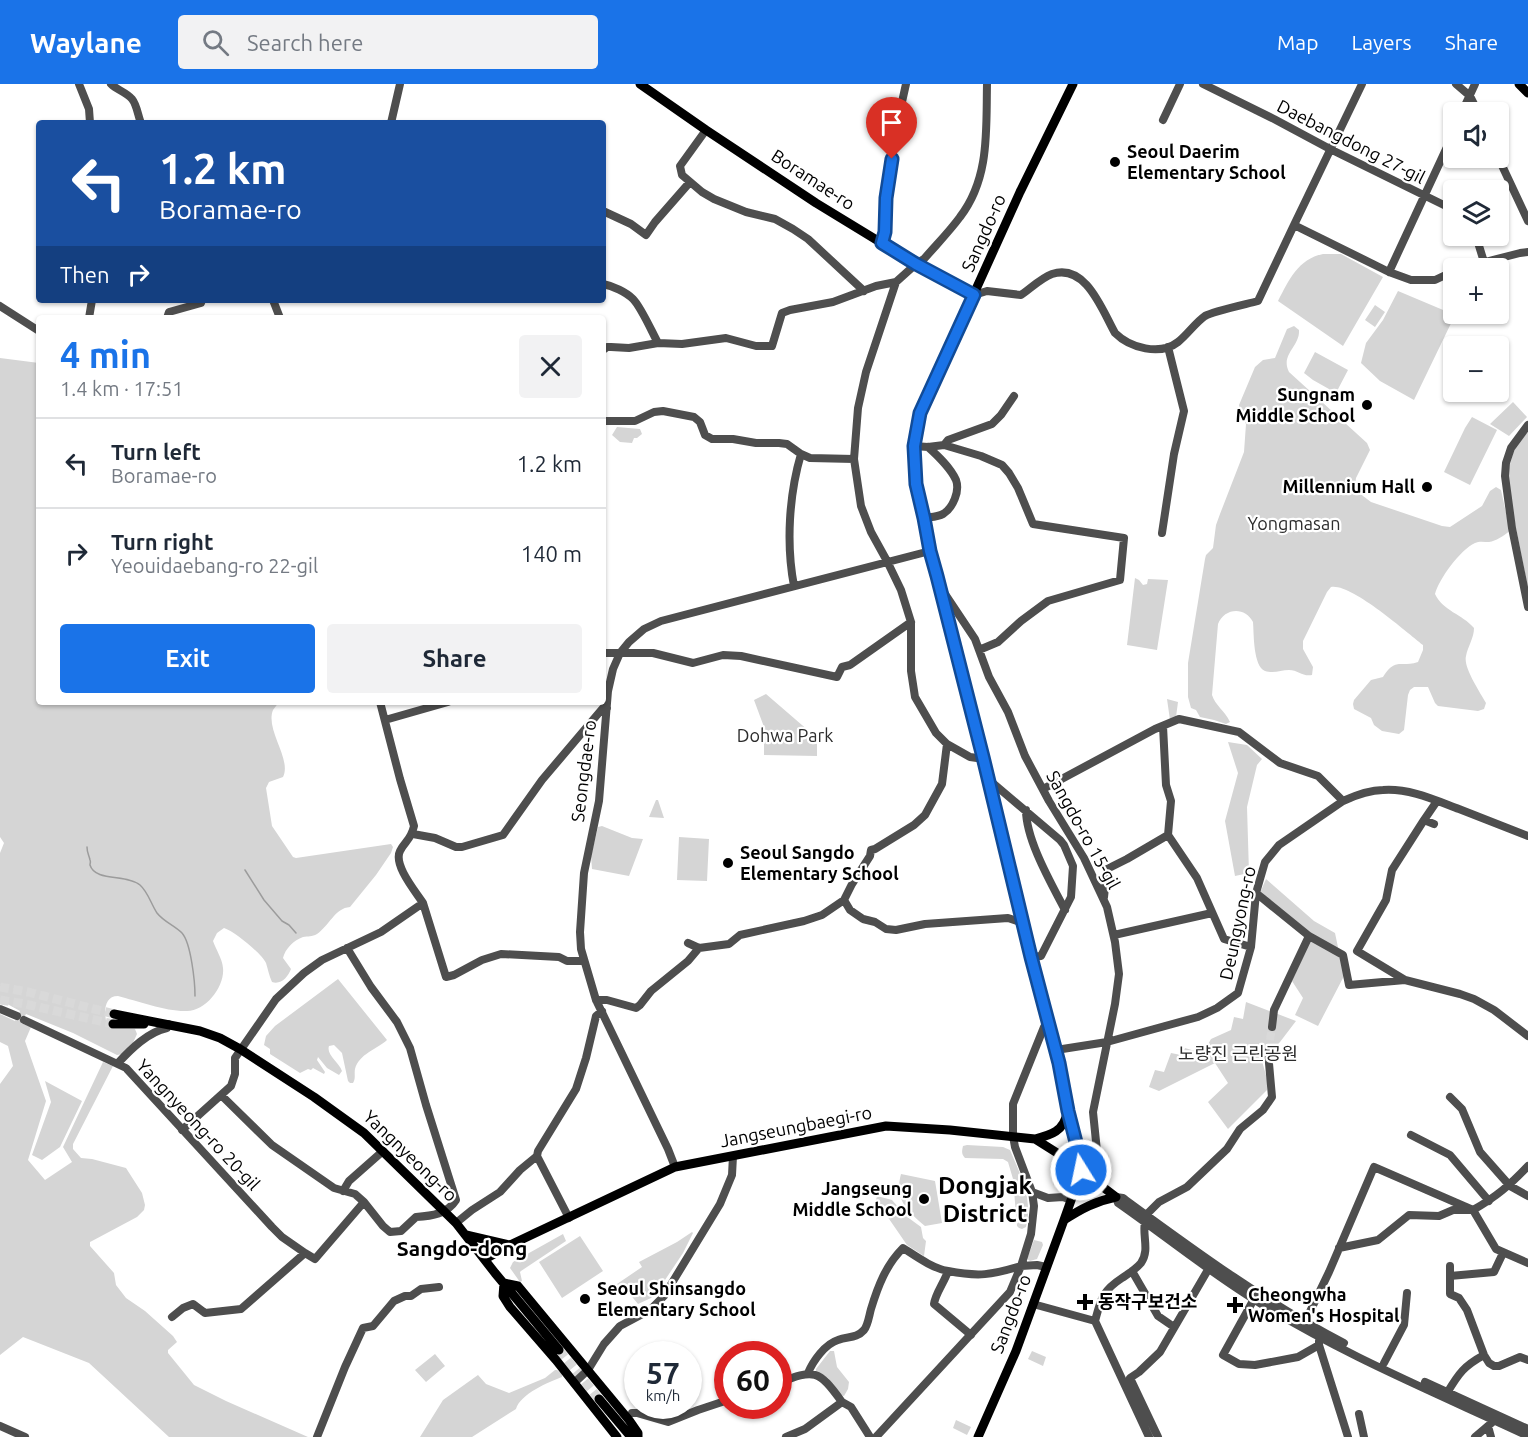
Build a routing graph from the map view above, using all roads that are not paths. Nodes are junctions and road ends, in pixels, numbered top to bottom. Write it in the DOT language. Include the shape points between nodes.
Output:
graph roads {
  1 [pos="79,84"];
  2 [pos="111,84"];
  3 [pos="400,84"];
  4 [pos="640,84"];
  5 [pos="906,84"];
  6 [pos="987,84"];
  7 [pos="1073,84"];
  8 [pos="1180,84"];
  9 [pos="1203,84"];
  10 [pos="1362,84"];
  11 [pos="1456,84"];
  12 [pos="1475,84"];
  13 [pos="1519,84"];
  14 [pos="1528,93"];
  15 [pos="1470,96"];
  16 [pos="1467,102"];
  17 [pos="1473,102"];
  18 [pos="90,120"];
  19 [pos="140,120"];
  20 [pos="392,120"];
  21 [pos="1163,120"];
  22 [pos="706,130"];
  23 [pos="1330,149"];
  24 [pos="1443,155"];
  25 [pos="1503,168"];
  26 [pos="690,182"];
  27 [pos="1424,196"];
  28 [pos="1443,205"];
  29 [pos="606,212"];
  30 [pos="1528,221"];
  31 [pos="1294,225"];
  32 [pos="882,243"];
  33 [pos="1528,252"];
  34 [pos="1500,258"];
  35 [pos="916,264"];
  36 [pos="1389,272"];
  37 [pos="1443,276"];
  38 [pos="896,282"];
  39 [pos="606,284"];
  40 [pos="864,291"];
  41 [pos="974,295"];
  42 [pos="201,303"];
  43 [pos="0,306"];
  44 [pos="168,315"];
  45 [pos="36,329"];
  46 [pos="658,342"];
  47 [pos="1168,347"];
  48 [pos="606,348"];
  49 [pos="1014,396"];
  50 [pos="606,421"];
  51 [pos="1528,425"];
  52 [pos="944,445"];
  53 [pos="914,446"];
  54 [pos="928,447"];
  55 [pos="801,454"];
  56 [pos="854,459"];
  57 [pos="924,518"];
  58 [pos="1162,533"];
  59 [pos="930,551"];
  60 [pos="887,561"];
  61 [pos="794,586"];
  62 [pos="939,586"];
  63 [pos="1528,607"];
  64 [pos="911,622"];
  65 [pos="979,650"];
  66 [pos="606,653"];
  67 [pos="620,653"];
  68 [pos="382,705"];
  69 [pos="438,705"];
  70 [pos="607,708"];
  71 [pos="385,720"];
  72 [pos="1163,726"];
  73 [pos="947,744"];
  74 [pos="983,757"];
  75 [pos="988,779"];
  76 [pos="1043,789"];
  77 [pos="1343,801"];
  78 [pos="1437,801"];
  79 [pos="1026,810"];
  80 [pos="1424,820"];
  81 [pos="1434,824"];
  82 [pos="1069,832"];
  83 [pos="412,834"];
  84 [pos="1168,835"];
  85 [pos="1528,836"];
  86 [pos="1059,840"];
  87 [pos="1256,893"];
  88 [pos="1103,899"];
  89 [pos="844,900"];
  90 [pos="423,903"];
  91 [pos="1065,910"];
  92 [pos="1212,914"];
  93 [pos="1023,923"];
  94 [pos="1114,935"];
  95 [pos="1309,936"];
  96 [pos="688,943"];
  97 [pos="1251,947"];
  98 [pos="347,948"];
  99 [pos="699,948"];
  100 [pos="1031,957"];
  101 [pos="584,961"];
  102 [pos="1405,980"];
  103 [pos="596,1000"];
  104 [pos="0,1009"];
  105 [pos="602,1011"];
  106 [pos="114,1014"];
  107 [pos="113,1024"];
  108 [pos="166,1026"];
  109 [pos="1048,1026"];
  110 [pos="1272,1027"];
  111 [pos="1528,1036"];
  112 [pos="1107,1042"];
  113 [pos="240,1049"];
  114 [pos="1056,1050"];
  115 [pos="1268,1052"];
  116 [pos="118,1063"];
  117 [pos="221,1095"];
  118 [pos="1450,1097"];
  119 [pos="1068,1111"];
  120 [pos="182,1130"];
  121 [pos="1411,1135"];
  122 [pos="1013,1136"];
  123 [pos="1035,1139"];
  124 [pos="383,1151"];
  125 [pos="537,1156"];
  126 [pos="733,1156"];
  127 [pos="1062,1156"];
  128 [pos="1528,1166"];
  129 [pos="675,1167"];
  130 [pos="1081,1170"];
  131 [pos="1090,1178"];
  132 [pos="1510,1186"];
  133 [pos="1075,1189"];
  134 [pos="343,1191"];
  135 [pos="1032,1192"];
  136 [pos="1528,1196"];
  137 [pos="1116,1197"];
  138 [pos="1071,1200"];
  139 [pos="363,1202"];
  140 [pos="1489,1202"];
  141 [pos="1473,1210"];
  142 [pos="443,1211"];
  143 [pos="569,1218"];
  144 [pos="1145,1218"];
  145 [pos="1065,1220"];
  146 [pos="456,1223"];
  147 [pos="466,1235"];
  148 [pos="510,1245"];
  149 [pos="1339,1248"];
  150 [pos="1503,1252"];
  151 [pos="305,1254"];
  152 [pos="485,1259"];
  153 [pos="1528,1263"];
  154 [pos="1021,1266"];
  155 [pos="1450,1266"];
  156 [pos="1046,1267"];
  157 [pos="1209,1268"];
  158 [pos="948,1271"];
  159 [pos="1132,1271"];
  160 [pos="1450,1276"];
  161 [pos="504,1283"];
  162 [pos="439,1287"];
  163 [pos="1407,1293"];
  164 [pos="1254,1299"];
  165 [pos="1033,1304"];
  166 [pos="172,1317"];
  167 [pos="1095,1321"];
  168 [pos="1305,1322"];
  169 [pos="1174,1327"];
  170 [pos="971,1335"];
  171 [pos="1320,1341"];
  172 [pos="571,1349"];
  173 [pos="559,1350"];
  174 [pos="1484,1355"];
  175 [pos="1528,1360"];
  176 [pos="556,1361"];
  177 [pos="1384,1363"];
  178 [pos="588,1370"];
  179 [pos="808,1373"];
  180 [pos="792,1378"];
  181 [pos="574,1383"];
  182 [pos="604,1389"];
  183 [pos="1448,1393"];
  184 [pos="595,1401"];
  185 [pos="842,1402"];
  186 [pos="1359,1414"];
  187 [pos="656,1419"];
  188 [pos="676,1419"];
  189 [pos="1495,1420"];
  190 [pos="0,1426"];
  191 [pos="1488,1426"];
  192 [pos="1528,1429"];
  193 [pos="1528,1436"];
  194 [pos="25,1437"];
  195 [pos="317,1437"];
  196 [pos="617,1437"];
  197 [pos="631,1437"];
  198 [pos="638,1437"];
  199 [pos="786,1437"];
  200 [pos="870,1437"];
  201 [pos="876,1437"];
  202 [pos="978,1437"];
  203 [pos="1149,1437"];
  204 [pos="1158,1437"];
  205 [pos="1348,1437"];
  206 [pos="1364,1437"];
  207 [pos="1474,1437"];
  208 [pos="1491,1437"];
  1 -- 18 [label="street"];
  2 -- 19 [label="street" via="132,99"];
  3 -- 20 [label="street"];
  4 -- 22 [label="main road, Boramae-ro"];
  5 -- 32 [label="street"];
  6 -- 35 [label="street" via="986,148 981,176 961,216"];
  7 -- 41 [label="main road, Sangdo-ro"];
  8 -- 21 [label="street"];
  9 -- 23 [label="street, Daebangdong 27-gil"];
  10 -- 23 [label="street"];
  11 -- 15 [label="street"];
  12 -- 15 [label="street"];
  13 -- 14 [label="main road"];
  15 -- 16 [label="street"];
  15 -- 17 [label="street"];
  22 -- 26 [label="street" via="680,166 682,175"];
  22 -- 32 [label="main road, Boramae-ro"];
  23 -- 27 [label="street, Daebangdong 27-gil"];
  23 -- 31 [label="street"];
  24 -- 27 [label="street"];
  25 -- 30 [label="street"];
  26 -- 29 [label="street" via="646,235"];
  26 -- 40 [label="street" via="721,202 788,225"];
  27 -- 28 [label="street, Daebangdong 27-gil"];
  27 -- 36 [label="street"];
  31 -- 36 [label="street"];
  31 -- 47 [label="street" via="1258,301 1206,315"];
  32 -- 35 [label="main road, Boramae-ro"];
  33 -- 34 [label="street"];
  35 -- 38 [label="street"];
  35 -- 41 [label="main road, Boramae-ro"];
  36 -- 37 [label="street" via="1423,281"];
  38 -- 40 [label="street"];
  38 -- 56 [label="street" via="866,372 858,408"];
  39 -- 46 [label="street" via="634,300"];
  40 -- 46 [label="street" via="782,313 772,346 726,338 682,344"];
  41 -- 47 [label="street" via="987,291 1021,295 1050,275 1074,275 1089,287 1120,338 1134,346"];
  41 -- 53 [label="main road, Sangdo-ro" via="920,413"];
  42 -- 44 [label="street"];
  43 -- 45 [label="street"];
  46 -- 48 [label="street"];
  47 -- 58 [label="street" via="1184,411"];
  49 -- 52 [label="street" via="992,424"];
  50 -- 55 [label="street" via="635,421 654,412 672,412 694,417 712,439 779,442"];
  51 -- 63 [label="street" via="1510,448 1505,476"];
  52 -- 54 [label="street"];
  52 -- 65 [label="street" via="1002,465 1033,524 1124,538 1120,580 1048,601 998,642"];
  53 -- 54 [label="street"];
  53 -- 57 [label="main road, Sangdo-ro" via="916,484"];
  54 -- 57 [label="street" via="956,480 956,494 946,512"];
  55 -- 56 [label="street" via="810,458"];
  55 -- 61 [label="street" via="795,472 789,546"];
  56 -- 60 [label="street" via="861,506"];
  57 -- 59 [label="main road, Sangdo-ro"];
  59 -- 60 [label="street, Seongdae-ro"];
  59 -- 62 [label="main road, Sangdo-ro"];
  60 -- 61 [label="street, Seongdae-ro"];
  60 -- 64 [label="street"];
  61 -- 67 [label="street, Seongdae-ro" via="661,621 644,628"];
  62 -- 65 [label="street, Sangdo-ro 15-gil"];
  62 -- 74 [label="main road, Sangdo-ro"];
  64 -- 67 [label="street" via="842,667 837,677 741,656 723,655 693,663 653,653"];
  64 -- 73 [label="street" via="915,697"];
  65 -- 76 [label="street, Sangdo-ro 15-gil" via="988,677"];
  66 -- 67 [label="street"];
  67 -- 70 [label="street, Seongdae-ro" via="613,669"];
  68 -- 71 [label="street"];
  69 -- 71 [label="street"];
  70 -- 83 [label="street" via="542,780 503,835 456,847"];
  70 -- 101 [label="street, Seongdae-ro" via="599,801 584,873 580,932"];
  71 -- 83 [label="street" via="414,826"];
  72 -- 76 [label="street"];
  72 -- 77 [label="street" via="1179,719 1239,732 1280,763 1318,776"];
  72 -- 84 [label="street" via="1166,785 1171,801"];
  73 -- 74 [label="street" via="970,757"];
  73 -- 89 [label="street" via="942,784 925,815 871,850"];
  74 -- 75 [label="main road, Sangdo-ro"];
  75 -- 79 [label="street"];
  75 -- 93 [label="main road, Sangdo-ro"];
  76 -- 82 [label="street, Sangdo-ro 15-gil"];
  77 -- 78 [label="street, Deungyong-ro" via="1384,789"];
  77 -- 87 [label="street, Deungyong-ro" via="1279,845 1265,862"];
  78 -- 80 [label="street"];
  78 -- 85 [label="street, Deungyong-ro"];
  79 -- 86 [label="street"];
  79 -- 91 [label="street" via="1042,865"];
  80 -- 81 [label="street"];
  80 -- 102 [label="street" via="1392,870 1386,900 1357,951"];
  82 -- 86 [label="street"];
  82 -- 88 [label="street, Sangdo-ro 15-gil"];
  83 -- 90 [label="street" via="400,849 399,864"];
  84 -- 88 [label="street" via="1107,869"];
  84 -- 92 [label="street" via="1197,878"];
  86 -- 91 [label="street" via="1073,866 1071,897"];
  87 -- 95 [label="street"];
  87 -- 97 [label="street, Deungyong-ro"];
  88 -- 94 [label="street, Sangdo-ro 15-gil"];
  89 -- 93 [label="street" via="864,919 886,929 1008,918"];
  89 -- 99 [label="street" via="822,915 804,921 740,935 729,944"];
  90 -- 98 [label="street" via="381,932"];
  90 -- 101 [label="street" via="446,977 501,954"];
  91 -- 100 [label="street" via="1041,956"];
  92 -- 94 [label="street"];
  92 -- 97 [label="street" via="1224,939"];
  93 -- 100 [label="main road, Sangdo-ro"];
  94 -- 112 [label="street, Sangdo-ro 15-gil" via="1119,974"];
  95 -- 102 [label="street" via="1343,955 1349,985"];
  95 -- 110 [label="street" via="1274,1010"];
  96 -- 99 [label="street"];
  97 -- 112 [label="street, Deungyong-ro" via="1238,993 1217,1008"];
  98 -- 113 [label="street" via="322,960 276,999"];
  98 -- 142 [label="street" via="410,1048 456,1200"];
  99 -- 103 [label="street" via="636,1008"];
  100 -- 109 [label="main road, Sangdo-ro"];
  101 -- 103 [label="street, Seongdae-ro"];
  102 -- 111 [label="street" via="1474,999"];
  103 -- 105 [label="street, Seongdae-ro"];
  104 -- 116 [label="street, Yangnyeong-ro 20-gil"];
  105 -- 125 [label="street" via="596,1016 576,1089"];
  105 -- 129 [label="street, Seongdae-ro"];
  106 -- 108 [label="main road, Yangnyeong-ro"];
  107 -- 108 [label="main road, Yangnyeong-ro"];
  108 -- 113 [label="main road, Yangnyeong-ro" via="204,1032"];
  108 -- 116 [label="street"];
  109 -- 114 [label="main road, Sangdo-ro"];
  109 -- 122 [label="street" via="1044,1027 1013,1104"];
  112 -- 114 [label="street, Deungyong-ro"];
  112 -- 131 [label="street, Sangdo-ro 15-gil" via="1093,1112 1097,1169"];
  113 -- 117 [label="street" via="231,1086"];
  113 -- 124 [label="main road, Yangnyeong-ro" via="339,1114"];
  114 -- 119 [label="main road, Sangdo-ro"];
  115 -- 144 [label="street" via="1272,1097 1263,1110 1240,1129 1227,1149 1187,1187 1159,1202"];
  116 -- 120 [label="street, Yangnyeong-ro 20-gil"];
  117 -- 120 [label="street"];
  117 -- 134 [label="street" via="272,1145"];
  118 -- 132 [label="street" via="1462,1109 1480,1152"];
  119 -- 123 [label="main road" via="1058,1130"];
  119 -- 130 [label="main road, Sangdo-ro"];
  120 -- 151 [label="street, Yangnyeong-ro 20-gil" via="272,1227"];
  121 -- 140 [label="street" via="1450,1155"];
  122 -- 123 [label="main road, Jangseungbaegi-ro"];
  122 -- 126 [label="main road, Jangseungbaegi-ro" via="886,1126"];
  122 -- 135 [label="street"];
  123 -- 127 [label="main road, Jangseungbaegi-ro"];
  124 -- 134 [label="street"];
  124 -- 142 [label="main road, Yangnyeong-ro"];
  125 -- 143 [label="street"];
  125 -- 146 [label="street" via="500,1192"];
  126 -- 129 [label="main road, Jangseungbaegi-ro"];
  126 -- 178 [label="street" via="732,1175 720,1204 664,1296 650,1310 620,1326"];
  127 -- 130 [label="main road, Jangseungbaegi-ro"];
  127 -- 133 [label="main road" via="1068,1163"];
  128 -- 132 [label="street"];
  129 -- 143 [label="main road, Jangseungbaegi-ro"];
  130 -- 131 [label="main road, Jangseungbaegi-ro"];
  130 -- 133 [label="main road, Sangdo-ro"];
  131 -- 137 [label="main road, Jangseungbaegi-ro"];
  132 -- 136 [label="street"];
  132 -- 140 [label="street"];
  133 -- 138 [label="main road, Sangdo-ro"];
  134 -- 139 [label="street" via="355,1194"];
  135 -- 138 [label="street"];
  135 -- 154 [label="street" via="1031,1234"];
  137 -- 144 [label="street, Jangseungbaegi-ro" via="1123,1198"];
  137 -- 145 [label="main road" via="1080,1209"];
  138 -- 145 [label="main road, Sangdo-ro"];
  139 -- 142 [label="street" via="390,1232 401,1231 416,1217"];
  139 -- 151 [label="street" via="315,1259"];
  140 -- 141 [label="street"];
  141 -- 149 [label="street" via="1453,1210 1439,1216 1409,1215 1378,1240"];
  141 -- 149 [label="street" via="1374,1167"];
  141 -- 150 [label="street" via="1496,1249"];
  142 -- 146 [label="main road, Yangnyeong-ro"];
  143 -- 148 [label="main road, Jangseungbaegi-ro"];
  144 -- 157 [label="street, Jangseungbaegi-ro"];
  144 -- 159 [label="street" via="1146,1251"];
  144 -- 168 [label="street, Jangseungbaegi-ro"];
  145 -- 156 [label="main road, Sangdo-ro"];
  146 -- 147 [label="main road, Yangnyeong-ro"];
  147 -- 148 [label="main road"];
  147 -- 152 [label="main road, Yangnyeong-ro"];
  148 -- 152 [label="main road, Jangseungbaegi-ro"];
  149 -- 168 [label="street"];
  150 -- 153 [label="street"];
  150 -- 160 [label="street" via="1494,1272"];
  151 -- 166 [label="street" via="241,1310 205,1313 193,1304"];
  152 -- 161 [label="main road, Yangnyeong-ro"];
  154 -- 156 [label="street"];
  154 -- 158 [label="street" via="981,1275"];
  154 -- 170 [label="street" via="1010,1292"];
  155 -- 160 [label="street"];
  156 -- 165 [label="main road, Sangdo-ro"];
  157 -- 164 [label="street, Jangseungbaegi-ro"];
  157 -- 169 [label="street"];
  158 -- 170 [label="street" via="934,1304"];
  158 -- 179 [label="street" via="903,1248 880,1282 865,1329 857,1337 837,1340 824,1350"];
  159 -- 167 [label="street" via="1111,1285 1101,1298"];
  159 -- 169 [label="street" via="1158,1316"];
  160 -- 174 [label="street" via="1450,1294 1459,1298 1467,1310"];
  161 -- 172 [label="main road" via="518,1286"];
  161 -- 173 [label="main road, Yangnyeong-ro"];
  161 -- 176 [label="main road" via="503,1296 510,1307"];
  162 -- 195 [label="street" via="421,1289 394,1301 373,1326 363,1328"];
  163 -- 177 [label="street" via="1404,1325"];
  164 -- 171 [label="street, Jangseungbaegi-ro"];
  164 -- 171 [label="street" via="1223,1355 1239,1364 1255,1365 1298,1357"];
  165 -- 167 [label="street"];
  165 -- 202 [label="main road, Sangdo-ro"];
  167 -- 203 [label="street"];
  168 -- 177 [label="street, Jangseungbaegi-ro"];
  169 -- 204 [label="street" via="1160,1352 1130,1378"];
  170 -- 201 [label="street"];
  171 -- 189 [label="street, Jangseungbaegi-ro"];
  171 -- 205 [label="street"];
  172 -- 176 [label="main road" via="566,1360"];
  172 -- 178 [label="main road"];
  174 -- 175 [label="street" via="1494,1366 1520,1357"];
  174 -- 183 [label="street" via="1458,1374"];
  176 -- 181 [label="main road"];
  177 -- 183 [label="street, Jangseungbaegi-ro"];
  178 -- 181 [label="street"];
  178 -- 182 [label="main road"];
  179 -- 180 [label="street"];
  179 -- 185 [label="street" via="829,1384"];
  181 -- 184 [label="main road"];
  182 -- 184 [label="main road" via="593,1393"];
  182 -- 198 [label="main road"];
  183 -- 192 [label="street, Jangseungbaegi-ro"];
  184 -- 196 [label="main road"];
  184 -- 197 [label="main road"];
  185 -- 199 [label="street" via="805,1429"];
  185 -- 200 [label="street" via="851,1407"];
  186 -- 206 [label="street"];
  187 -- 188 [label="street"];
  189 -- 191 [label="street"];
  189 -- 193 [label="street, Jangseungbaegi-ro"];
  190 -- 194 [label="street"];
  191 -- 207 [label="street"];
  191 -- 208 [label="street"];
}
